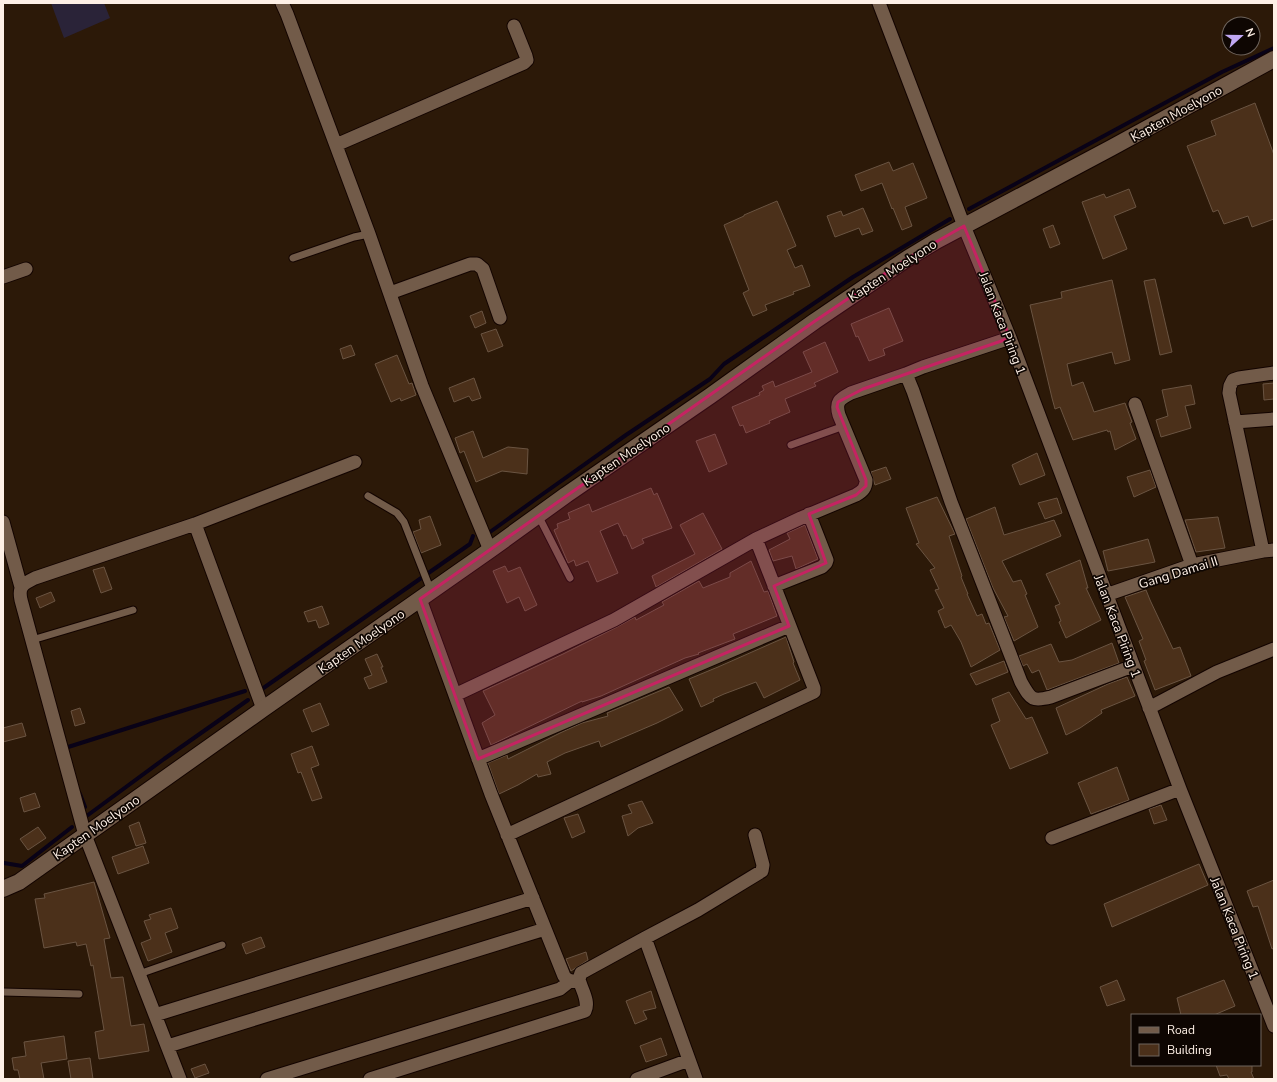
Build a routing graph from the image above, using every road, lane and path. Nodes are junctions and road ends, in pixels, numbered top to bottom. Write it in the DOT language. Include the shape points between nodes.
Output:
graph roads {
  1 [pos="282,3"];
  2 [pos="879,3"];
  3 [pos="514,26"];
  4 [pos="1274,59"];
  5 [pos="336,145"];
  6 [pos="964,226"];
  7 [pos="369,234"];
  8 [pos="293,258"];
  9 [pos="26,269"];
  10 [pos="3,277"];
  11 [pos="390,293"];
  12 [pos="500,318"];
  13 [pos="1010,338"];
  14 [pos="1274,373"];
  15 [pos="906,374"];
  16 [pos="1135,404"];
  17 [pos="1274,419"];
  18 [pos="1236,422"];
  19 [pos="844,426"];
  20 [pos="791,445"];
  21 [pos="355,462"];
  22 [pos="368,496"];
  23 [pos="809,514"];
  24 [pos="538,515"];
  25 [pos="3,522"];
  26 [pos="195,524"];
  27 [pos="756,539"];
  28 [pos="490,550"];
  29 [pos="1268,550"];
  30 [pos="1192,565"];
  31 [pos="570,578"];
  32 [pos="774,586"];
  33 [pos="20,587"];
  34 [pos="426,595"];
  35 [pos="1106,595"];
  36 [pos="133,610"];
  37 [pos="789,626"];
  38 [pos="32,640"];
  39 [pos="1274,649"];
  40 [pos="1133,666"];
  41 [pos="455,695"];
  42 [pos="1148,708"];
  43 [pos="263,709"];
  44 [pos="478,759"];
  45 [pos="1180,789"];
  46 [pos="85,835"];
  47 [pos="507,835"];
  48 [pos="755,835"];
  49 [pos="1052,838"];
  50 [pos="3,889"];
  51 [pos="533,898"];
  52 [pos="545,929"];
  53 [pos="645,938"];
  54 [pos="222,945"];
  55 [pos="139,974"];
  56 [pos="575,982"];
  57 [pos="3,992"];
  58 [pos="79,994"];
  59 [pos="155,1015"];
  60 [pos="1274,1026"];
  61 [pos="168,1046"];
  62 [pos="689,1060"];
  63 [pos="180,1079"];
  64 [pos="267,1079"];
  65 [pos="370,1079"];
  66 [pos="637,1079"];
  67 [pos="696,1079"];
  1 -- 5 [label="street"];
  2 -- 6 [label="street, Jalan Kaca Piring 1"];
  3 -- 5 [label="street" via="526,56 524,63"];
  4 -- 6 [label="street, Kapten Moelyono"];
  5 -- 7 [label="street"];
  6 -- 13 [label="street, Jalan Kaca Piring 1"];
  6 -- 24 [label="street, Kapten Moelyono" via="895,267 815,321"];
  7 -- 8 [label="lane"];
  7 -- 11 [label="street"];
  9 -- 10 [label="street"];
  11 -- 12 [label="street" via="470,264 477,264 483,269"];
  11 -- 28 [label="street" via="422,386"];
  13 -- 15 [label="street"];
  13 -- 35 [label="street, Jalan Kaca Piring 1"];
  14 -- 18 [label="street" via="1233,380 1230,393"];
  15 -- 19 [label="street" via="863,388 838,402 837,407"];
  15 -- 40 [label="street" via="951,502 1021,682 1029,696 1038,700 1051,697"];
  16 -- 30 [label="street"];
  17 -- 18 [label="street"];
  18 -- 29 [label="street"];
  19 -- 20 [label="lane"];
  19 -- 23 [label="street" via="866,480 866,486 856,495"];
  21 -- 26 [label="street"];
  22 -- 34 [label="lane" via="397,513 404,522"];
  23 -- 27 [label="street"];
  23 -- 32 [label="street" via="826,563 822,567"];
  24 -- 28 [label="street, Kapten Moelyono"];
  24 -- 31 [label="lane"];
  25 -- 33 [label="street"];
  26 -- 33 [label="street" via="35,578"];
  26 -- 43 [label="street"];
  27 -- 32 [label="street"];
  27 -- 41 [label="street" via="614,620"];
  28 -- 34 [label="street, Kapten Moelyono"];
  29 -- 30 [label="street, Gang Damai II"];
  30 -- 35 [label="street, Gang Damai II"];
  32 -- 37 [label="street"];
  33 -- 38 [label="street"];
  34 -- 41 [label="street"];
  34 -- 43 [label="street, Kapten Moelyono"];
  35 -- 40 [label="street, Jalan Kaca Piring 1"];
  36 -- 38 [label="lane"];
  37 -- 44 [label="street"];
  37 -- 47 [label="street" via="814,692"];
  38 -- 46 [label="street"];
  39 -- 42 [label="street" via="1217,672"];
  40 -- 42 [label="street, Jalan Kaca Piring 1"];
  41 -- 44 [label="street"];
  42 -- 45 [label="street, Jalan Kaca Piring 1"];
  43 -- 46 [label="street, Kapten Moelyono"];
  44 -- 47 [label="street"];
  45 -- 49 [label="street"];
  45 -- 60 [label="street, Jalan Kaca Piring 1"];
  46 -- 50 [label="street, Kapten Moelyono" via="19,882"];
  46 -- 55 [label="street"];
  47 -- 51 [label="street"];
  48 -- 53 [label="street" via="763,865 762,871 698,910"];
  51 -- 52 [label="street"];
  51 -- 59 [label="street"];
  52 -- 56 [label="street" via="564,976"];
  52 -- 61 [label="street"];
  53 -- 56 [label="street" via="581,973"];
  53 -- 62 [label="street"];
  54 -- 55 [label="lane"];
  55 -- 59 [label="street"];
  56 -- 64 [label="street" via="560,990"];
  56 -- 65 [label="street" via="587,1006 581,1013"];
  57 -- 58 [label="lane"];
  59 -- 61 [label="street"];
  61 -- 63 [label="street"];
  62 -- 66 [label="street"];
  62 -- 67 [label="street"];
}
